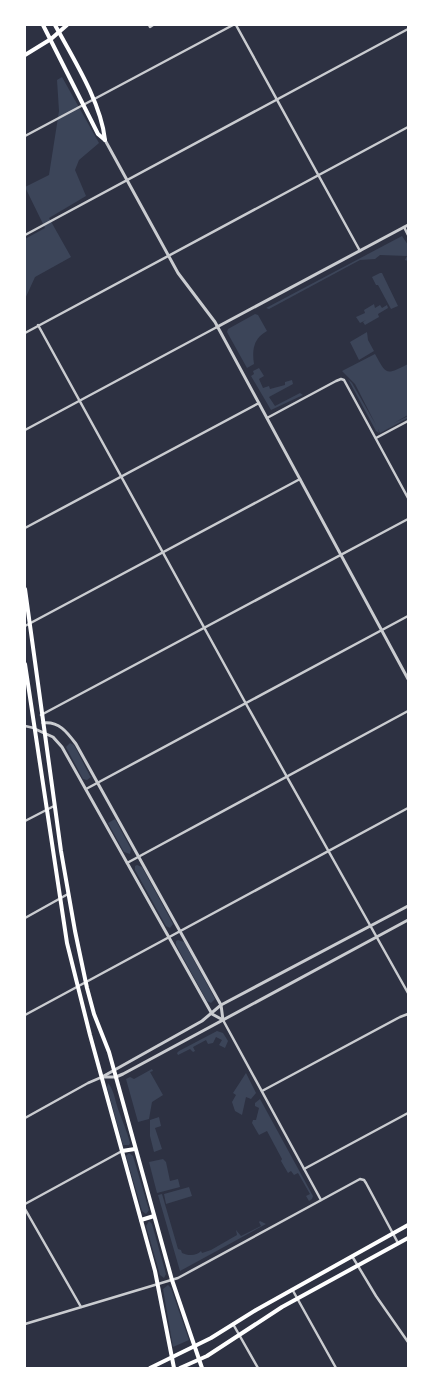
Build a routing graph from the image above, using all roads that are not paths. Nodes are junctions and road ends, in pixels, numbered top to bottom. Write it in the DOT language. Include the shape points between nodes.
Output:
graph roads {
  1 [pos="43,25"];
  2 [pos="55,25"];
  3 [pos="67,25"];
  4 [pos="234,25"];
  5 [pos="408,29"];
  6 [pos="59,33"];
  7 [pos="51,39"];
  8 [pos="72,54"];
  9 [pos="25,55"];
  10 [pos="61,60"];
  11 [pos="93,100"];
  12 [pos="277,100"];
  13 [pos="84,105"];
  14 [pos="408,127"];
  15 [pos="25,136"];
  16 [pos="105,140"];
  17 [pos="318,175"];
  18 [pos="127,180"];
  19 [pos="406,226"];
  20 [pos="25,235"];
  21 [pos="408,235"];
  22 [pos="360,251"];
  23 [pos="168,256"];
  24 [pos="38,326"];
  25 [pos="217,327"];
  26 [pos="25,332"];
  27 [pos="80,401"];
  28 [pos="259,404"];
  29 [pos="267,418"];
  30 [pos="408,422"];
  31 [pos="25,430"];
  32 [pos="376,438"];
  33 [pos="121,476"];
  34 [pos="300,479"];
  35 [pos="408,498"];
  36 [pos="408,519"];
  37 [pos="25,528"];
  38 [pos="163,552"];
  39 [pos="340,555"];
  40 [pos="25,589"];
  41 [pos="408,616"];
  42 [pos="27,625"];
  43 [pos="205,628"];
  44 [pos="381,631"];
  45 [pos="25,664"];
  46 [pos="408,679"];
  47 [pos="246,702"];
  48 [pos="408,711"];
  49 [pos="41,715"];
  50 [pos="43,723"];
  51 [pos="25,726"];
  52 [pos="34,728"];
  53 [pos="44,732"];
  54 [pos="287,777"];
  55 [pos="97,782"];
  56 [pos="86,789"];
  57 [pos="54,806"];
  58 [pos="408,808"];
  59 [pos="46,810"];
  60 [pos="25,821"];
  61 [pos="329,851"];
  62 [pos="139,856"];
  63 [pos="127,863"];
  64 [pos="68,894"];
  65 [pos="59,899"];
  66 [pos="408,906"];
  67 [pos="25,918"];
  68 [pos="408,920"];
  69 [pos="370,926"];
  70 [pos="180,931"];
  71 [pos="169,937"];
  72 [pos="376,937"];
  73 [pos="86,982"];
  74 [pos="78,987"];
  75 [pos="408,993"];
  76 [pos="221,1005"];
  77 [pos="212,1014"];
  78 [pos="408,1014"];
  79 [pos="25,1015"];
  80 [pos="223,1020"];
  81 [pos="114,1070"];
  82 [pos="102,1077"];
  83 [pos="116,1077"];
  84 [pos="262,1091"];
  85 [pos="408,1113"];
  86 [pos="25,1118"];
  87 [pos="135,1150"];
  88 [pos="122,1151"];
  89 [pos="304,1169"];
  90 [pos="321,1200"];
  91 [pos="25,1204"];
  92 [pos="25,1209"];
  93 [pos="154,1216"];
  94 [pos="140,1220"];
  95 [pos="408,1225"];
  96 [pos="393,1234"];
  97 [pos="408,1238"];
  98 [pos="398,1243"];
  99 [pos="352,1256"];
  100 [pos="358,1265"];
  101 [pos="172,1280"];
  102 [pos="158,1283"];
  103 [pos="292,1289"];
  104 [pos="297,1298"];
  105 [pos="80,1307"];
  106 [pos="25,1324"];
  107 [pos="234,1324"];
  108 [pos="239,1334"];
  109 [pos="408,1342"];
  110 [pos="195,1346"];
  111 [pos="171,1356"];
  112 [pos="199,1360"];
  113 [pos="150,1368"];
  114 [pos="174,1368"];
  115 [pos="180,1368"];
  116 [pos="202,1368"];
  117 [pos="258,1368"];
  118 [pos="336,1368"];
  1 -- 7 [label="main road"];
  2 -- 6 [label="main road"];
  3 -- 6 [label="main road"];
  4 -- 11 [label="street"];
  4 -- 12 [label="street"];
  5 -- 12 [label="street"];
  6 -- 7 [label="main road"];
  6 -- 8 [label="main road"];
  7 -- 9 [label="main road"];
  7 -- 10 [label="main road"];
  8 -- 10 [label="main road"];
  8 -- 11 [label="main road"];
  10 -- 13 [label="main road"];
  11 -- 13 [label="street"];
  11 -- 16 [label="main road"];
  12 -- 17 [label="street"];
  12 -- 18 [label="street"];
  13 -- 15 [label="street"];
  13 -- 16 [label="main road" via="98,134"];
  14 -- 17 [label="street"];
  16 -- 18 [label="street"];
  17 -- 22 [label="street"];
  17 -- 23 [label="street"];
  18 -- 20 [label="street"];
  18 -- 23 [label="street"];
  19 -- 21 [label="street"];
  19 -- 22 [label="street"];
  22 -- 25 [label="street"];
  23 -- 24 [label="street"];
  23 -- 25 [label="street"];
  24 -- 26 [label="street"];
  24 -- 27 [label="street"];
  25 -- 27 [label="street"];
  25 -- 28 [label="street"];
  27 -- 31 [label="street"];
  27 -- 33 [label="street"];
  28 -- 29 [label="street"];
  28 -- 33 [label="street"];
  29 -- 32 [label="street" via="341,379 348,384"];
  29 -- 34 [label="street"];
  30 -- 32 [label="street"];
  32 -- 35 [label="street"];
  33 -- 37 [label="street"];
  33 -- 38 [label="street"];
  34 -- 38 [label="street"];
  34 -- 39 [label="street"];
  36 -- 39 [label="street"];
  38 -- 42 [label="street"];
  38 -- 43 [label="street"];
  39 -- 43 [label="street"];
  39 -- 44 [label="street"];
  40 -- 42 [label="main road"];
  41 -- 44 [label="street"];
  42 -- 49 [label="main road"];
  43 -- 47 [label="street"];
  43 -- 49 [label="street"];
  44 -- 46 [label="street"];
  44 -- 47 [label="street"];
  45 -- 52 [label="main road"];
  47 -- 54 [label="street"];
  47 -- 55 [label="street"];
  48 -- 54 [label="street"];
  49 -- 50 [label="main road"];
  50 -- 53 [label="main road"];
  50 -- 55 [label="street" via="55,723 66,732"];
  51 -- 52 [label="street"];
  52 -- 53 [label="street"];
  52 -- 59 [label="main road"];
  53 -- 56 [label="street" via="57,740"];
  53 -- 57 [label="main road"];
  54 -- 61 [label="street"];
  54 -- 62 [label="street"];
  55 -- 56 [label="street"];
  55 -- 62 [label="street"];
  56 -- 63 [label="street"];
  57 -- 59 [label="street"];
  57 -- 64 [label="main road"];
  58 -- 61 [label="street"];
  59 -- 60 [label="street"];
  59 -- 65 [label="main road"];
  61 -- 69 [label="street"];
  61 -- 70 [label="street"];
  62 -- 63 [label="street"];
  62 -- 70 [label="street"];
  63 -- 71 [label="street"];
  64 -- 65 [label="street"];
  64 -- 73 [label="main road"];
  65 -- 67 [label="street"];
  65 -- 74 [label="main road"];
  66 -- 69 [label="street"];
  68 -- 72 [label="street"];
  69 -- 72 [label="street"];
  69 -- 76 [label="street"];
  70 -- 71 [label="street"];
  70 -- 76 [label="street"];
  71 -- 73 [label="street"];
  71 -- 77 [label="street"];
  72 -- 75 [label="street"];
  72 -- 80 [label="street"];
  73 -- 74 [label="street"];
  73 -- 81 [label="main road"];
  74 -- 79 [label="street"];
  74 -- 82 [label="main road"];
  76 -- 77 [label="street"];
  76 -- 80 [label="street"];
  77 -- 80 [label="street"];
  77 -- 81 [label="street"];
  78 -- 84 [label="street"];
  80 -- 83 [label="street"];
  80 -- 84 [label="street"];
  81 -- 82 [label="street"];
  81 -- 83 [label="main road"];
  82 -- 83 [label="street"];
  82 -- 86 [label="street"];
  82 -- 88 [label="main road"];
  83 -- 87 [label="main road"];
  84 -- 89 [label="street"];
  85 -- 89 [label="street"];
  87 -- 88 [label="main road"];
  87 -- 93 [label="main road"];
  88 -- 91 [label="street"];
  88 -- 94 [label="main road"];
  89 -- 90 [label="street"];
  90 -- 96 [label="street" via="360,1179 366,1183"];
  90 -- 101 [label="street"];
  92 -- 105 [label="street"];
  93 -- 94 [label="main road"];
  93 -- 101 [label="main road"];
  94 -- 102 [label="main road"];
  95 -- 96 [label="main road"];
  96 -- 98 [label="street"];
  96 -- 99 [label="main road"];
  97 -- 98 [label="main road"];
  98 -- 100 [label="main road"];
  99 -- 100 [label="street"];
  99 -- 103 [label="main road"];
  100 -- 104 [label="main road"];
  100 -- 109 [label="street"];
  101 -- 102 [label="street"];
  101 -- 110 [label="main road"];
  102 -- 105 [label="street"];
  102 -- 111 [label="main road"];
  103 -- 104 [label="street"];
  103 -- 107 [label="main road"];
  104 -- 108 [label="main road"];
  104 -- 118 [label="street"];
  105 -- 106 [label="street"];
  107 -- 108 [label="street"];
  107 -- 110 [label="main road"];
  108 -- 112 [label="main road"];
  108 -- 117 [label="street"];
  110 -- 111 [label="main road"];
  110 -- 112 [label="main road"];
  111 -- 113 [label="main road"];
  111 -- 114 [label="main road"];
  112 -- 115 [label="main road"];
  112 -- 116 [label="main road"];
}
